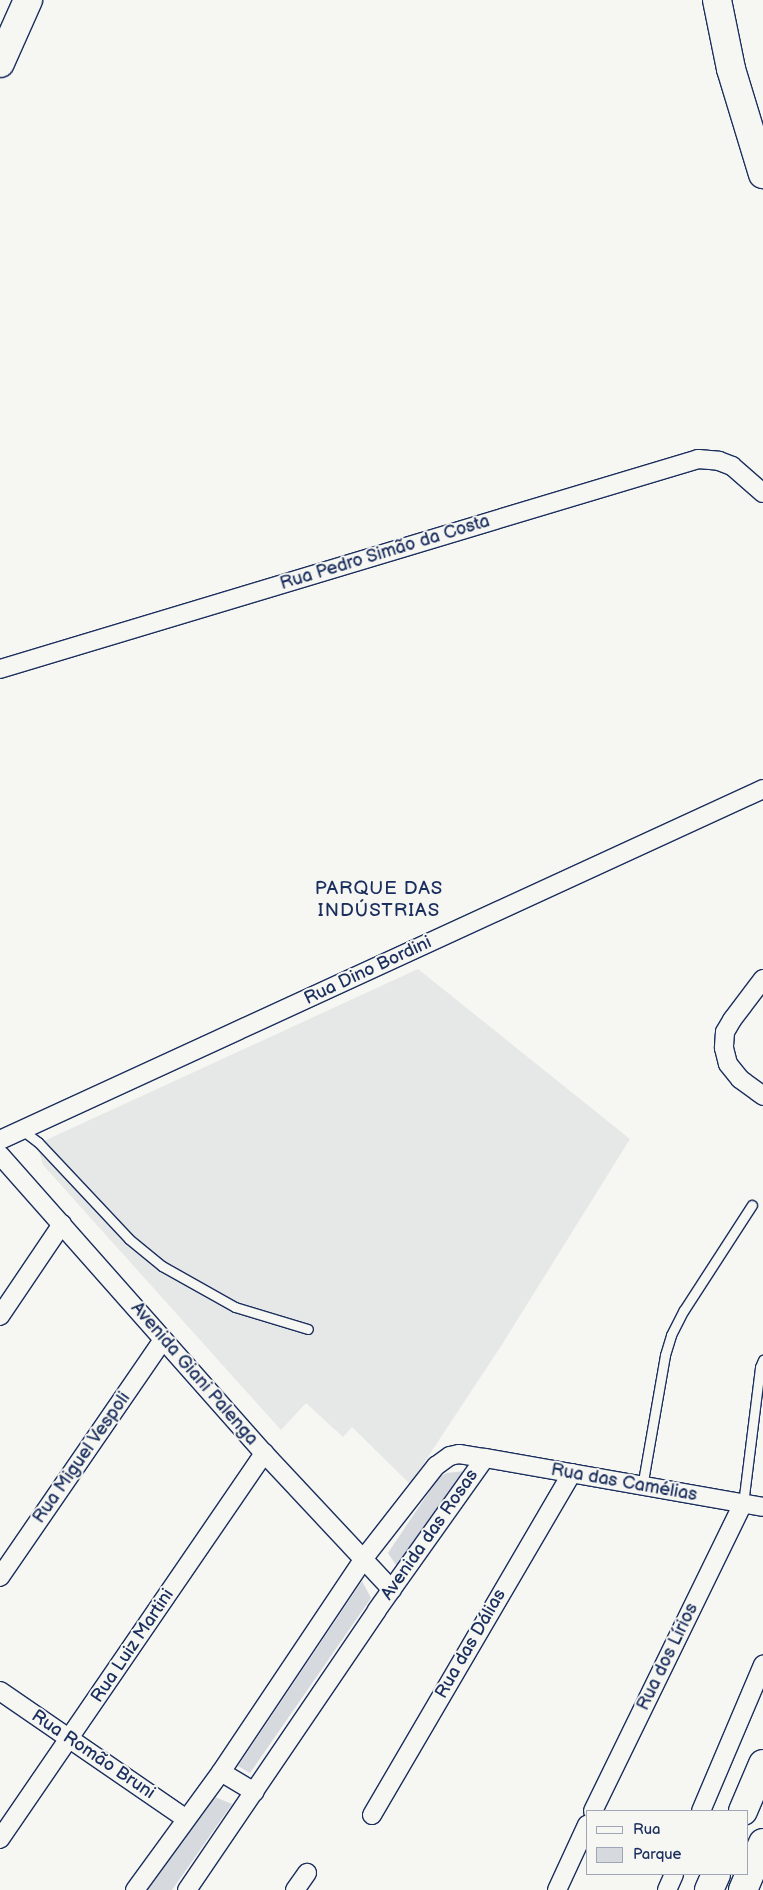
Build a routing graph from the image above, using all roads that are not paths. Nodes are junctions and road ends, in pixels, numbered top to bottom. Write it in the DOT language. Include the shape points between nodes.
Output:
graph roads {
  1 [pos="28,0"];
  2 [pos="717,0"];
  3 [pos="736,0"];
  4 [pos="0,62"];
  5 [pos="763,111"];
  6 [pos="763,174"];
  7 [pos="763,493"];
  8 [pos="0,669"];
  9 [pos="763,789"];
  10 [pos="763,979"];
  11 [pos="763,1096"];
  12 [pos="22,1130"];
  13 [pos="0,1140"];
  14 [pos="0,1155"];
  15 [pos="752,1204"];
  16 [pos="62,1224"];
  17 [pos="0,1316"];
  18 [pos="308,1329"];
  19 [pos="163,1340"];
  20 [pos="763,1360"];
  21 [pos="264,1453"];
  22 [pos="485,1458"];
  23 [pos="572,1473"];
  24 [pos="642,1487"];
  25 [pos="743,1504"];
  26 [pos="763,1507"];
  27 [pos="364,1558"];
  28 [pos="0,1577"];
  29 [pos="392,1590"];
  30 [pos="763,1665"];
  31 [pos="0,1691"];
  32 [pos="69,1740"];
  33 [pos="763,1764"];
  34 [pos="221,1772"];
  35 [pos="254,1792"];
  36 [pos="594,1810"];
  37 [pos="701,1810"];
  38 [pos="743,1810"];
  39 [pos="372,1815"];
  40 [pos="186,1819"];
  41 [pos="586,1827"];
  42 [pos="0,1839"];
  43 [pos="763,1843"];
  44 [pos="307,1873"];
  45 [pos="674,1875"];
  46 [pos="716,1875"];
  47 [pos="135,1890"];
  48 [pos="187,1890"];
  49 [pos="295,1890"];
  50 [pos="557,1890"];
  51 [pos="666,1890"];
  52 [pos="709,1890"];
  53 [pos="743,1890"];
  1 -- 4 [label="main road"];
  2 -- 6 [label="main road" via="731,69"];
  3 -- 5 [label="main road" via="749,65"];
  7 -- 8 [label="street, Rua Pedro Simão da Costa" via="732,466 698,459"];
  9 -- 12 [label="street, Rua Dino Bordini"];
  10 -- 11 [label="street" via="725,1032 724,1048 728,1064 740,1079"];
  12 -- 13 [label="street, Rua Dino Bordini"];
  12 -- 18 [label="lane" via="38,1142 129,1238 162,1266 235,1307"];
  14 -- 16 [label="street, Avenida Giani Palenga"];
  15 -- 24 [label="lane" via="671,1335"];
  16 -- 17 [label="street"];
  16 -- 19 [label="street, Avenida Giani Palenga"];
  19 -- 21 [label="street, Avenida Giani Palenga"];
  19 -- 28 [label="street, Rua Miguel Vespoli"];
  20 -- 25 [label="lane"];
  21 -- 27 [label="street, Avenida Giani Palenga"];
  21 -- 32 [label="street, Rua Luiz Martini"];
  22 -- 23 [label="street, Rua das Camélias"];
  22 -- 27 [label="street, Avenida das Rosas" via="459,1454 442,1461"];
  22 -- 29 [label="street, Avenida das Rosas"];
  23 -- 24 [label="street, Rua das Camélias"];
  23 -- 39 [label="street, Rua das Dálias"];
  24 -- 25 [label="street, Rua das Camélias"];
  25 -- 26 [label="street, Rua das Camélias"];
  25 -- 36 [label="street, Rua dos Lírios"];
  27 -- 29 [label="street, Avenida Giani Palenga"];
  27 -- 34 [label="street, Avenida das Rosas"];
  29 -- 35 [label="street, Avenida das Rosas"];
  30 -- 37 [label="street"];
  31 -- 32 [label="street, Rua Romão Bruni"];
  32 -- 40 [label="street, Rua Romão Bruni"];
  32 -- 42 [label="street, Rua Luiz Martini"];
  33 -- 38 [label="main road"];
  34 -- 35 [label="street"];
  34 -- 40 [label="street, Avenida das Rosas"];
  35 -- 48 [label="street, Avenida das Rosas"];
  40 -- 47 [label="street, Avenida das Rosas"];
  41 -- 50 [label="street"];
  43 -- 53 [label="main road"];
  44 -- 49 [label="street"];
  45 -- 51 [label="street"];
  46 -- 52 [label="main road"];
}
